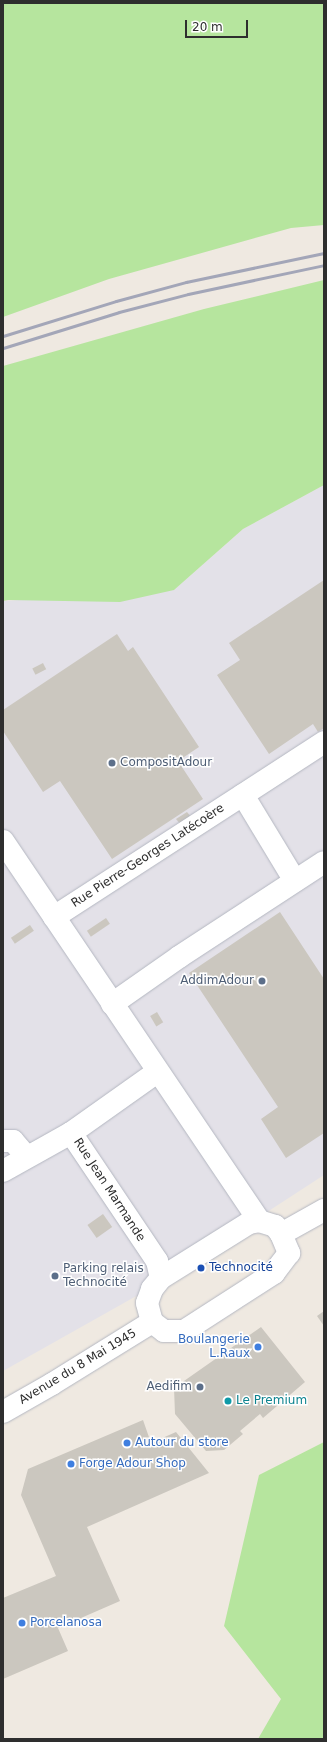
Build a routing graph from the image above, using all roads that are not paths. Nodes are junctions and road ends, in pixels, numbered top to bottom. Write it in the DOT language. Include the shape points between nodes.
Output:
graph roads {
  1 [pos="324,742"];
  2 [pos="243,795"];
  3 [pos="3,841"];
  4 [pos="324,862"];
  5 [pos="294,881"];
  6 [pos="54,917"];
  7 [pos="112,1004"];
  8 [pos="157,1072"];
  9 [pos="71,1133"];
  10 [pos="3,1141"];
  11 [pos="27,1157"];
  12 [pos="3,1171"];
  13 [pos="324,1210"];
  14 [pos="259,1221"];
  15 [pos="281,1234"];
  16 [pos="162,1278"];
  17 [pos="152,1322"];
  18 [pos="3,1412"];
  1 -- 2 [label="street, Rue Pierre-Georges Latécoère"];
  2 -- 5 [label="street"];
  2 -- 6 [label="street, Rue Pierre-Georges Latécoère"];
  3 -- 6 [label="street"];
  4 -- 5 [label="street"];
  5 -- 7 [label="street"];
  6 -- 7 [label="street"];
  7 -- 8 [label="street"];
  8 -- 9 [label="street, Rue Jean Marmande"];
  8 -- 14 [label="street"];
  9 -- 11 [label="street"];
  9 -- 16 [label="street, Rue Jean Marmande" via="156,1261"];
  10 -- 11 [label="street" via="13,1141"];
  11 -- 12 [label="street"];
  13 -- 15 [label="street"];
  14 -- 15 [label="street" via="275,1226"];
  14 -- 16 [label="street" via="249,1223"];
  15 -- 17 [label="street" via="289,1253 274,1274 184,1331 164,1331"];
  16 -- 17 [label="street" via="152,1289 147,1303"];
  17 -- 18 [label="street, Avenue du 8 Mai 1945"];
}
